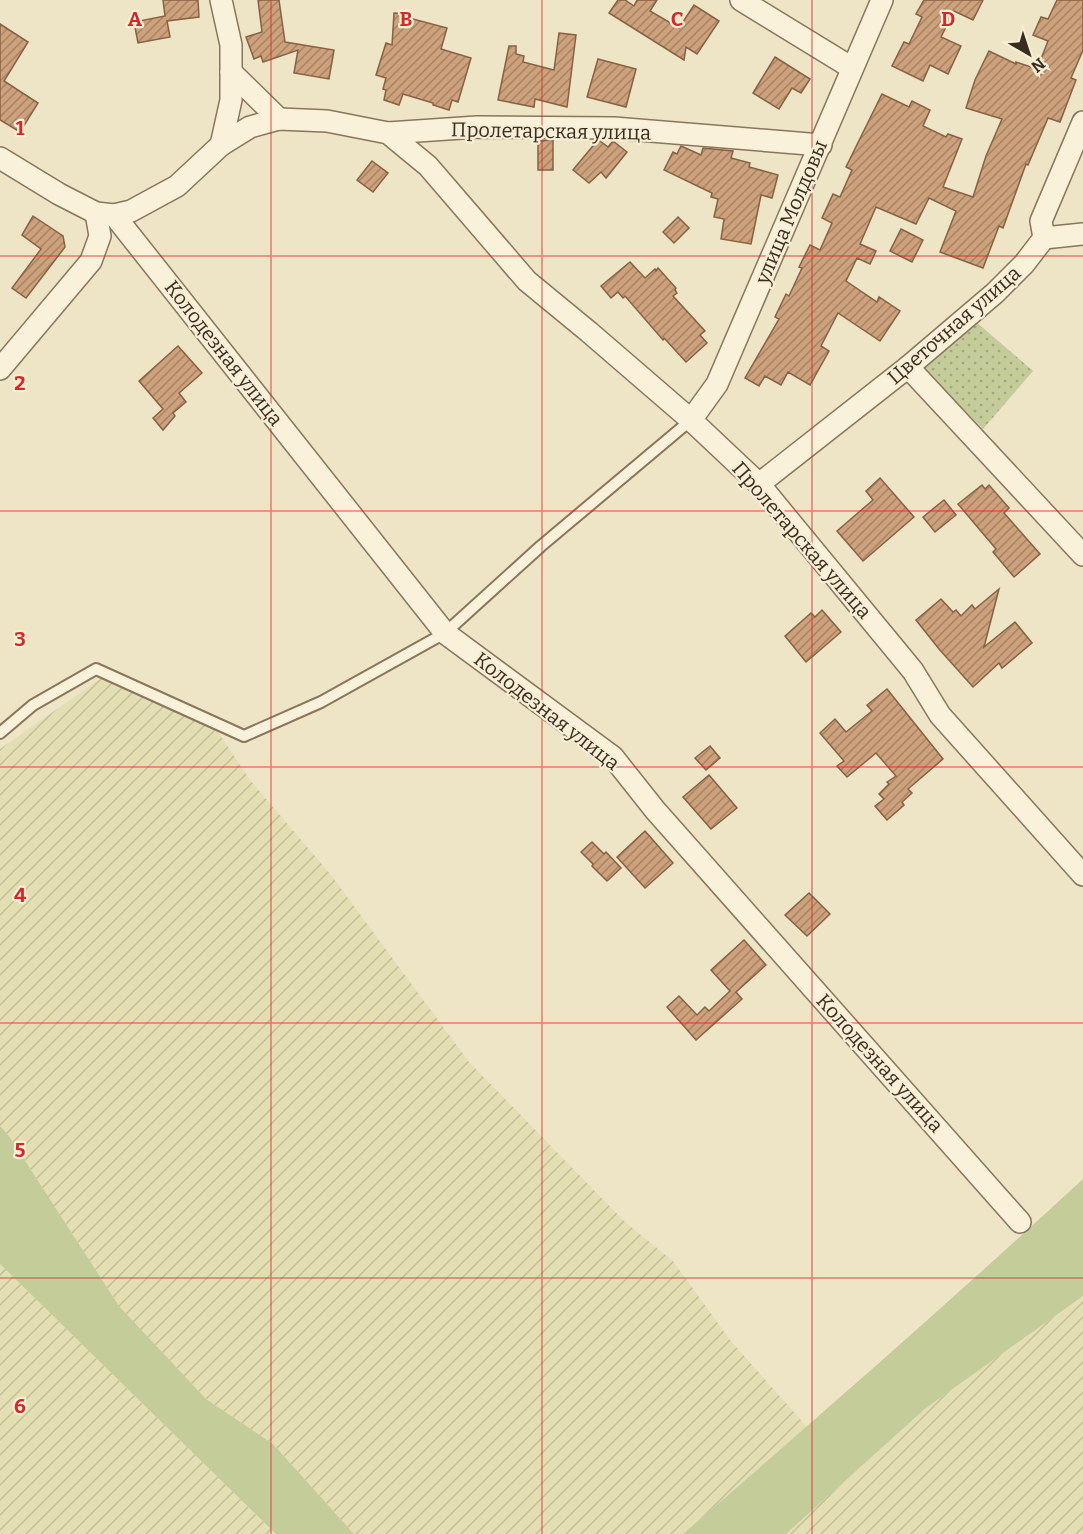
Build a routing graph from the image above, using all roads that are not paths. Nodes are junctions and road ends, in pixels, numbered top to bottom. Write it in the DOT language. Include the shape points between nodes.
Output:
graph roads {
  1 [pos="220,0"];
  2 [pos="741,0"];
  3 [pos="882,0"];
  4 [pos="852,68"];
  5 [pos="231,72"];
  6 [pos="279,119"];
  7 [pos="1083,122"];
  8 [pos="388,134"];
  9 [pos="220,145"];
  10 [pos="821,145"];
  11 [pos="0,158"];
  12 [pos="105,214"];
  13 [pos="1083,234"];
  14 [pos="1044,238"];
  15 [pos="908,367"];
  16 [pos="0,369"];
  17 [pos="691,420"];
  18 [pos="759,484"];
  19 [pos="1083,555"];
  20 [pos="445,633"];
  21 [pos="0,733"];
  22 [pos="1083,875"];
  23 [pos="1020,1222"];
  1 -- 5 [label="street" via="231,45"];
  2 -- 4 [label="street"];
  3 -- 4 [label="street, улица Молдовы"];
  4 -- 10 [label="street, улица Молдовы"];
  5 -- 6 [label="street"];
  5 -- 9 [label="street" via="231,100"];
  6 -- 8 [label="street, Пролетарская улица" via="327,122"];
  6 -- 9 [label="street, Пролетарская улица" via="250,128"];
  7 -- 14 [label="street" via="1041,221"];
  8 -- 10 [label="street, Пролетарская улица" via="477,127 614,128"];
  8 -- 17 [label="street, Пролетарская улица" via="428,166 526,281"];
  9 -- 12 [label="street, Пролетарская улица" via="177,186 131,211"];
  10 -- 17 [label="street, улица Молдовы" via="717,384"];
  11 -- 12 [label="street, Колодезная улица" via="58,194"];
  12 -- 16 [label="street" via="91,261"];
  12 -- 20 [label="street, Колодезная улица"];
  13 -- 14 [label="street"];
  14 -- 15 [label="street, Цветочная улица" via="995,293"];
  15 -- 18 [label="street, Цветочная улица"];
  15 -- 19 [label="street"];
  17 -- 18 [label="street, Пролетарская улица"];
  17 -- 20 [label="lane"];
  18 -- 22 [label="street, Пролетарская улица" via="913,671 940,715"];
  20 -- 21 [label="lane" via="321,702 244,736 96,669 33,705"];
  20 -- 23 [label="street, Колодезная улица" via="613,757 655,810"];
}
